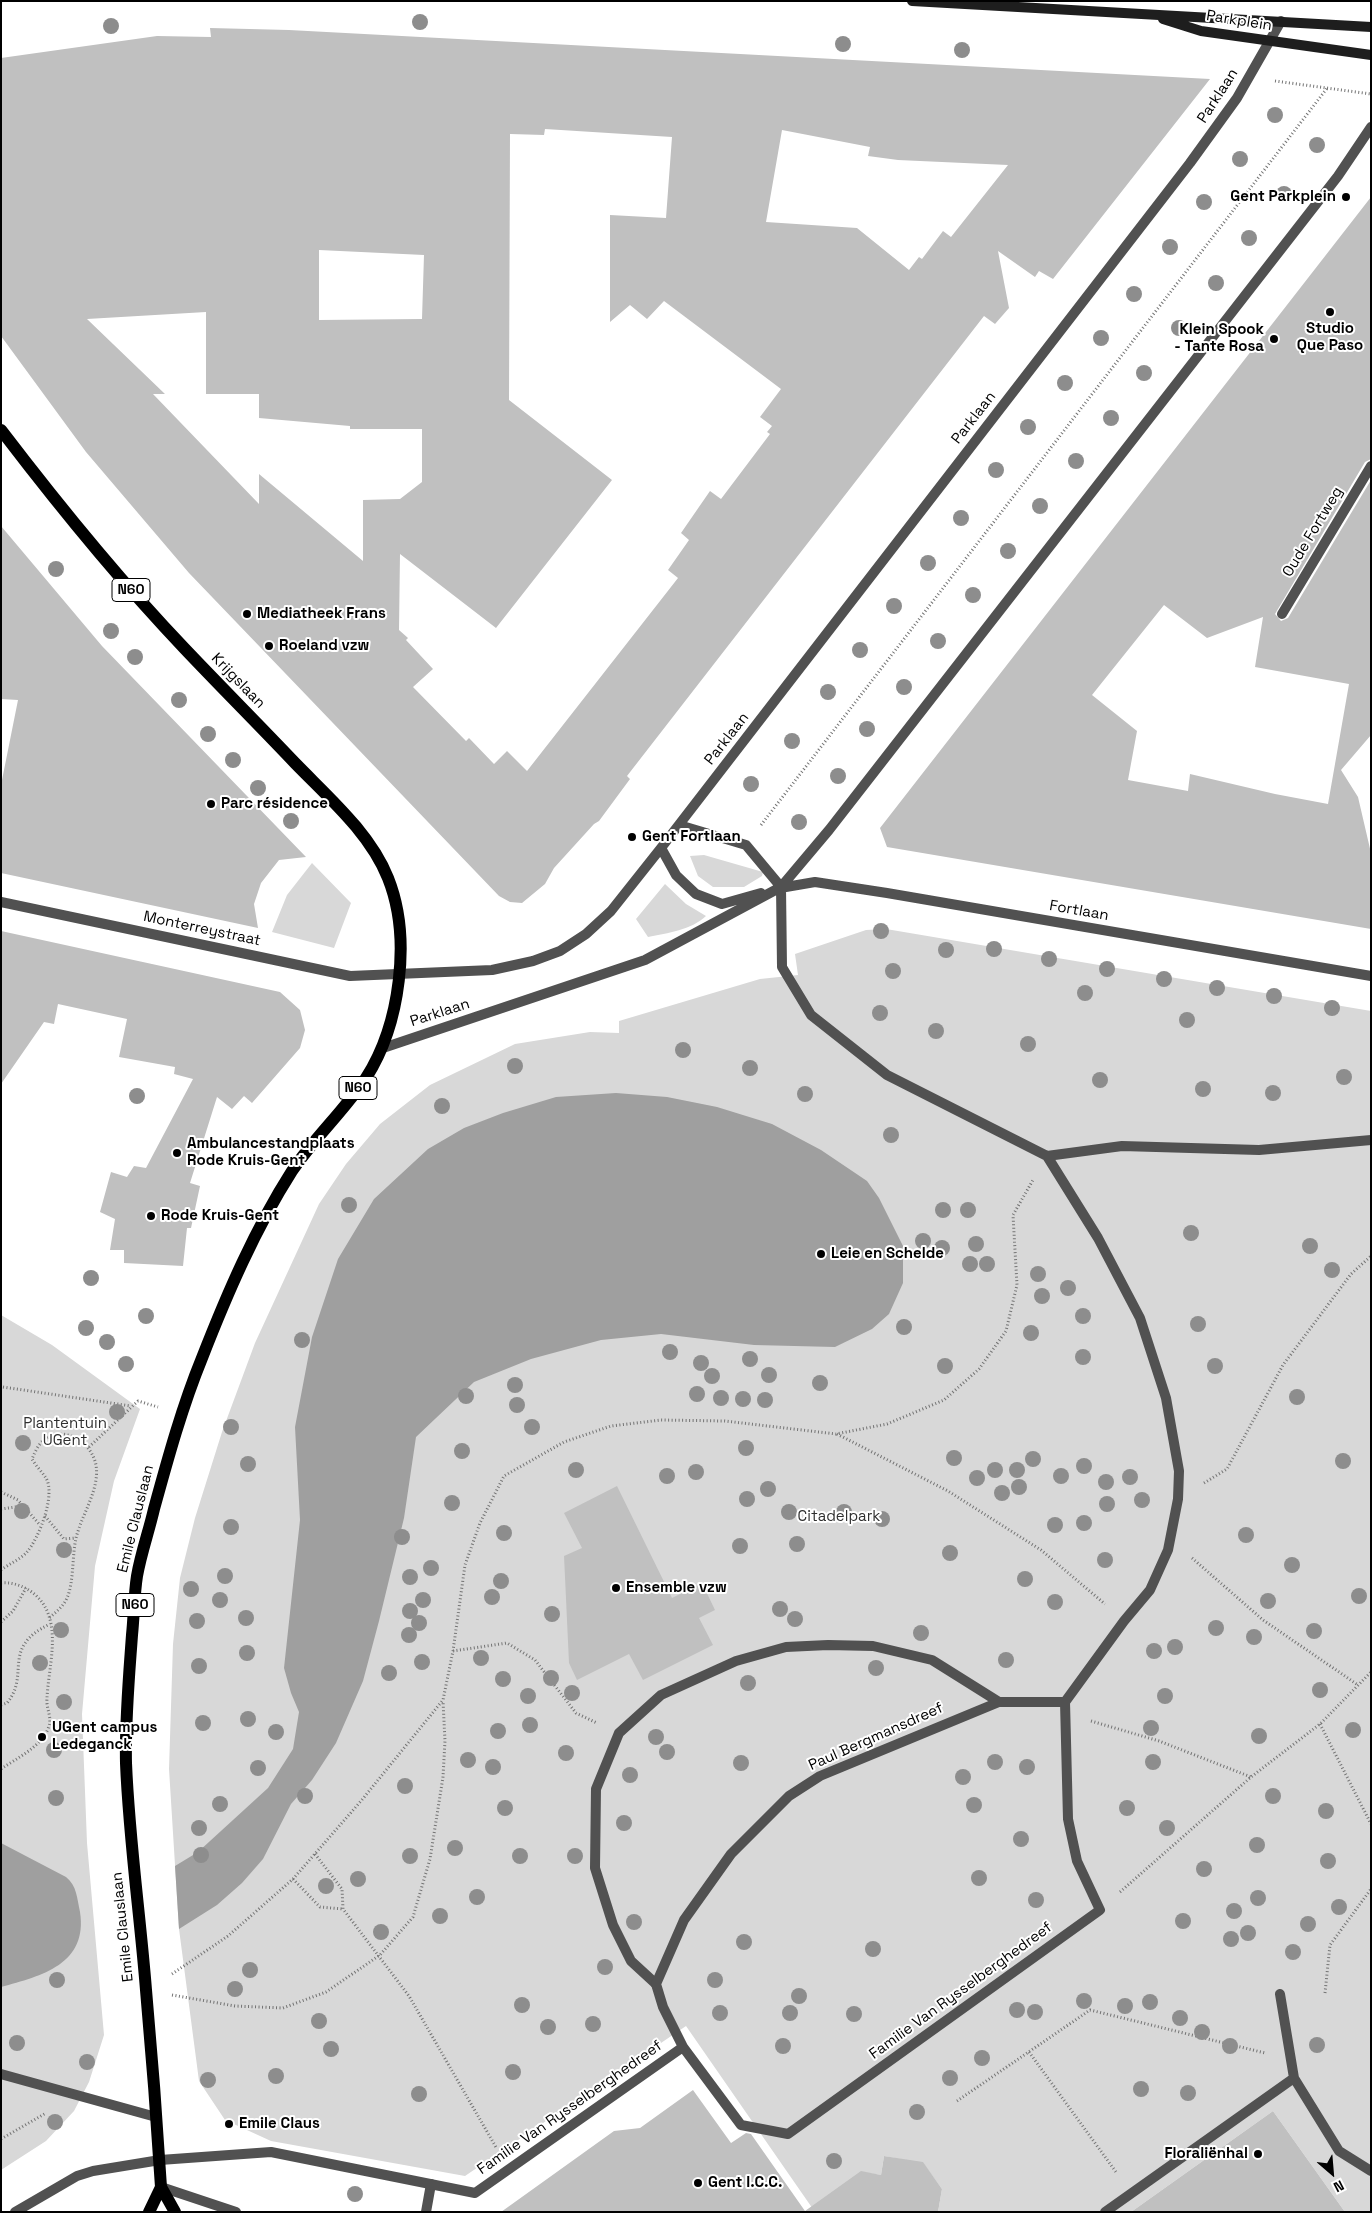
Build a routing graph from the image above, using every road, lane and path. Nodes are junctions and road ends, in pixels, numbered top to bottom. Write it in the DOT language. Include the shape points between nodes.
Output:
graph roads {
  1 [pos="912,1"];
  2 [pos="1148,14"];
  3 [pos="1281,22"];
  4 [pos="1371,27"];
  5 [pos="1270,42"];
  6 [pos="1371,55"];
  7 [pos="1248,78"];
  8 [pos="1328,87"];
  9 [pos="1371,94"];
  10 [pos="1371,127"];
  11 [pos="1,430"];
  12 [pos="1371,466"];
  13 [pos="1282,614"];
  14 [pos="679,825"];
  15 [pos="746,846"];
  16 [pos="661,848"];
  17 [pos="781,887"];
  18 [pos="1,902"];
  19 [pos="398,975"];
  20 [pos="1371,976"];
  21 [pos="383,1048"];
  22 [pos="1371,1140"];
  23 [pos="1047,1156"];
  24 [pos="1371,1256"];
  25 [pos="3,1387"];
  26 [pos="836,1434"];
  27 [pos="88,1448"];
  28 [pos="1,1492"];
  29 [pos="1178,1499"];
  30 [pos="23,1506"];
  31 [pos="1,1509"];
  32 [pos="44,1516"];
  33 [pos="40,1526"];
  34 [pos="76,1538"];
  35 [pos="1195,1559"];
  36 [pos="1,1570"];
  37 [pos="1,1583"];
  38 [pos="26,1588"];
  39 [pos="49,1618"];
  40 [pos="1124,1620"];
  41 [pos="1,1622"];
  42 [pos="50,1624"];
  43 [pos="18,1645"];
  44 [pos="453,1651"];
  45 [pos="13,1667"];
  46 [pos="1371,1672"];
  47 [pos="1358,1685"];
  48 [pos="443,1700"];
  49 [pos="1000,1702"];
  50 [pos="1065,1702"];
  51 [pos="1,1705"];
  52 [pos="1091,1721"];
  53 [pos="1320,1724"];
  54 [pos="619,1733"];
  55 [pos="1,1769"];
  56 [pos="1251,1778"];
  57 [pos="1371,1824"];
  58 [pos="315,1854"];
  59 [pos="293,1879"];
  60 [pos="1126,1887"];
  61 [pos="1371,1889"];
  62 [pos="343,1909"];
  63 [pos="380,1955"];
  64 [pos="656,1984"];
  65 [pos="146,1990"];
  66 [pos="1280,1994"];
  67 [pos="1324,1994"];
  68 [pos="683,2047"];
  69 [pos="1029,2052"];
  70 [pos="1289,2059"];
  71 [pos="1,2074"];
  72 [pos="1294,2078"];
  73 [pos="77,2095"];
  74 [pos="957,2101"];
  75 [pos="156,2117"];
  76 [pos="1,2139"];
  77 [pos="160,2160"];
  78 [pos="508,2169"];
  79 [pos="1371,2171"];
  80 [pos="431,2184"];
  81 [pos="161,2188"];
  82 [pos="1132,2193"];
  83 [pos="15,2212"];
  84 [pos="149,2212"];
  85 [pos="175,2212"];
  86 [pos="236,2212"];
  87 [pos="426,2212"];
  88 [pos="1105,2212"];
  1 -- 2 [label="street"];
  2 -- 3 [label="street, Parkplein"];
  2 -- 5 [label="street, Parkplein" via="1201,31"];
  3 -- 4 [label="street, Parkplein"];
  3 -- 5 [label="street, Parklaan"];
  5 -- 6 [label="street, Parkplein"];
  5 -- 7 [label="street, Parklaan"];
  7 -- 8 [label="path"];
  7 -- 14 [label="street, Parklaan" via="1184,170"];
  8 -- 9 [label="path"];
  8 -- 15 [label="path"];
  10 -- 17 [label="street, Parklaan" via="1326,192 829,830"];
  11 -- 19 [label="main road, Krijgslaan / N60" via="100,556 181,645 342,811 373,849 389,879 398,916"];
  12 -- 13 [label="street, Oude Fortweg"];
  14 -- 15 [label="street"];
  14 -- 16 [label="street, Parklaan"];
  15 -- 17 [label="street"];
  16 -- 17 [label="street" via="676,874 696,894 722,904"];
  16 -- 19 [label="street, Parklaan" via="611,912 560,952 492,970"];
  17 -- 20 [label="street, Fortlaan" via="814,882 887,893"];
  17 -- 21 [label="street, Parklaan" via="645,960"];
  17 -- 23 [label="street" via="782,967 811,1015 887,1075"];
  18 -- 19 [label="street, Monterreystraat" via="350,976"];
  19 -- 21 [label="main road, Emile Clauslaan / N60" via="393,1015"];
  21 -- 65 [label="main road, Emile Clauslaan / N60" via="364,1082 294,1168 234,1281 181,1415 137,1576 128,1684 126,1760"];
  22 -- 23 [label="street" via="1259,1150 1122,1146"];
  23 -- 26 [label="path" via="1012,1214 1017,1285 1006,1331 979,1369 944,1400 887,1424"];
  23 -- 29 [label="street" via="1098,1238 1140,1318 1166,1398 1179,1471"];
  24 -- 29 [label="path" via="1351,1274 1283,1365 1227,1468"];
  25 -- 27 [label="path" via="133,1405"];
  26 -- 40 [label="path" via="948,1491 1041,1550"];
  26 -- 44 [label="path" via="725,1421 661,1420 611,1426 564,1442 504,1476 480,1524 465,1565"];
  27 -- 32 [label="path" via="83,1441 57,1435 38,1446 32,1459 46,1478 50,1492"];
  27 -- 34 [label="path" via="96,1465 96,1476"];
  28 -- 30 [label="path"];
  29 -- 40 [label="street" via="1168,1550 1154,1582"];
  30 -- 31 [label="path"];
  30 -- 33 [label="path"];
  32 -- 33 [label="path"];
  32 -- 34 [label="path" via="64,1538"];
  33 -- 36 [label="path" via="26,1553"];
  34 -- 39 [label="path" via="67,1598"];
  35 -- 47 [label="path" via="1263,1620"];
  37 -- 38 [label="path"];
  38 -- 39 [label="path" via="38,1597"];
  38 -- 41 [label="path" via="13,1611"];
  39 -- 42 [label="path"];
  40 -- 50 [label="street"];
  42 -- 43 [label="path" via="39,1628"];
  42 -- 55 [label="path" via="49,1725 43,1737 30,1749"];
  44 -- 48 [label="path"];
  44 -- 54 [label="path" via="507,1643 535,1660 576,1712"];
  45 -- 51 [label="path" via="11,1699"];
  46 -- 47 [label="path"];
  47 -- 53 [label="path"];
  48 -- 58 [label="path"];
  48 -- 63 [label="path" via="443,1777 430,1859 413,1918"];
  49 -- 50 [label="street, Paul Bergmansdreef"];
  49 -- 54 [label="street" via="932,1660 874,1646 786,1647 736,1661 661,1695"];
  49 -- 64 [label="street, Paul Bergmansdreef" via="820,1776 789,1796 731,1854 684,1920"];
  50 -- 68 [label="street, Familie Van Rysselberghedreef" via="1068,1819 1077,1861 1100,1910 788,2134 741,2125"];
  52 -- 56 [label="path" via="1159,1741"];
  53 -- 56 [label="path"];
  53 -- 57 [label="path"];
  54 -- 64 [label="street" via="596,1788 595,1868 613,1925 631,1961"];
  56 -- 60 [label="path"];
  58 -- 59 [label="path"];
  58 -- 62 [label="path" via="342,1889"];
  59 -- 62 [label="path" via="320,1906"];
  59 -- 65 [label="path" via="228,1936"];
  61 -- 67 [label="path" via="1330,1944"];
  62 -- 63 [label="path"];
  63 -- 65 [label="path" via="326,1992 283,2008 235,2006"];
  63 -- 78 [label="path" via="409,1996"];
  64 -- 68 [label="street" via="663,2007"];
  65 -- 75 [label="main road, Emile Clauslaan / N60"];
  66 -- 70 [label="street"];
  68 -- 78 [label="street, Familie Van Rysselberghedreef"];
  69 -- 70 [label="path" via="1090,2010"];
  69 -- 74 [label="path"];
  69 -- 82 [label="path"];
  70 -- 72 [label="street"];
  71 -- 73 [label="street"];
  72 -- 79 [label="street" via="1339,2151"];
  72 -- 82 [label="street"];
  73 -- 75 [label="street"];
  73 -- 76 [label="path"];
  75 -- 77 [label="main road, Emile Clauslaan / N60"];
  77 -- 80 [label="street, Familie Van Rysselberghedreef" via="271,2152"];
  77 -- 81 [label="main road, Emile Clauslaan / N60"];
  77 -- 83 [label="street, Familie Van Rysselberghedreef" via="77,2176"];
  78 -- 80 [label="street, Familie Van Rysselberghedreef" via="475,2192"];
  80 -- 87 [label="street"];
  81 -- 84 [label="main road"];
  81 -- 85 [label="main road, N60"];
  81 -- 86 [label="street"];
  82 -- 88 [label="street"];
}
